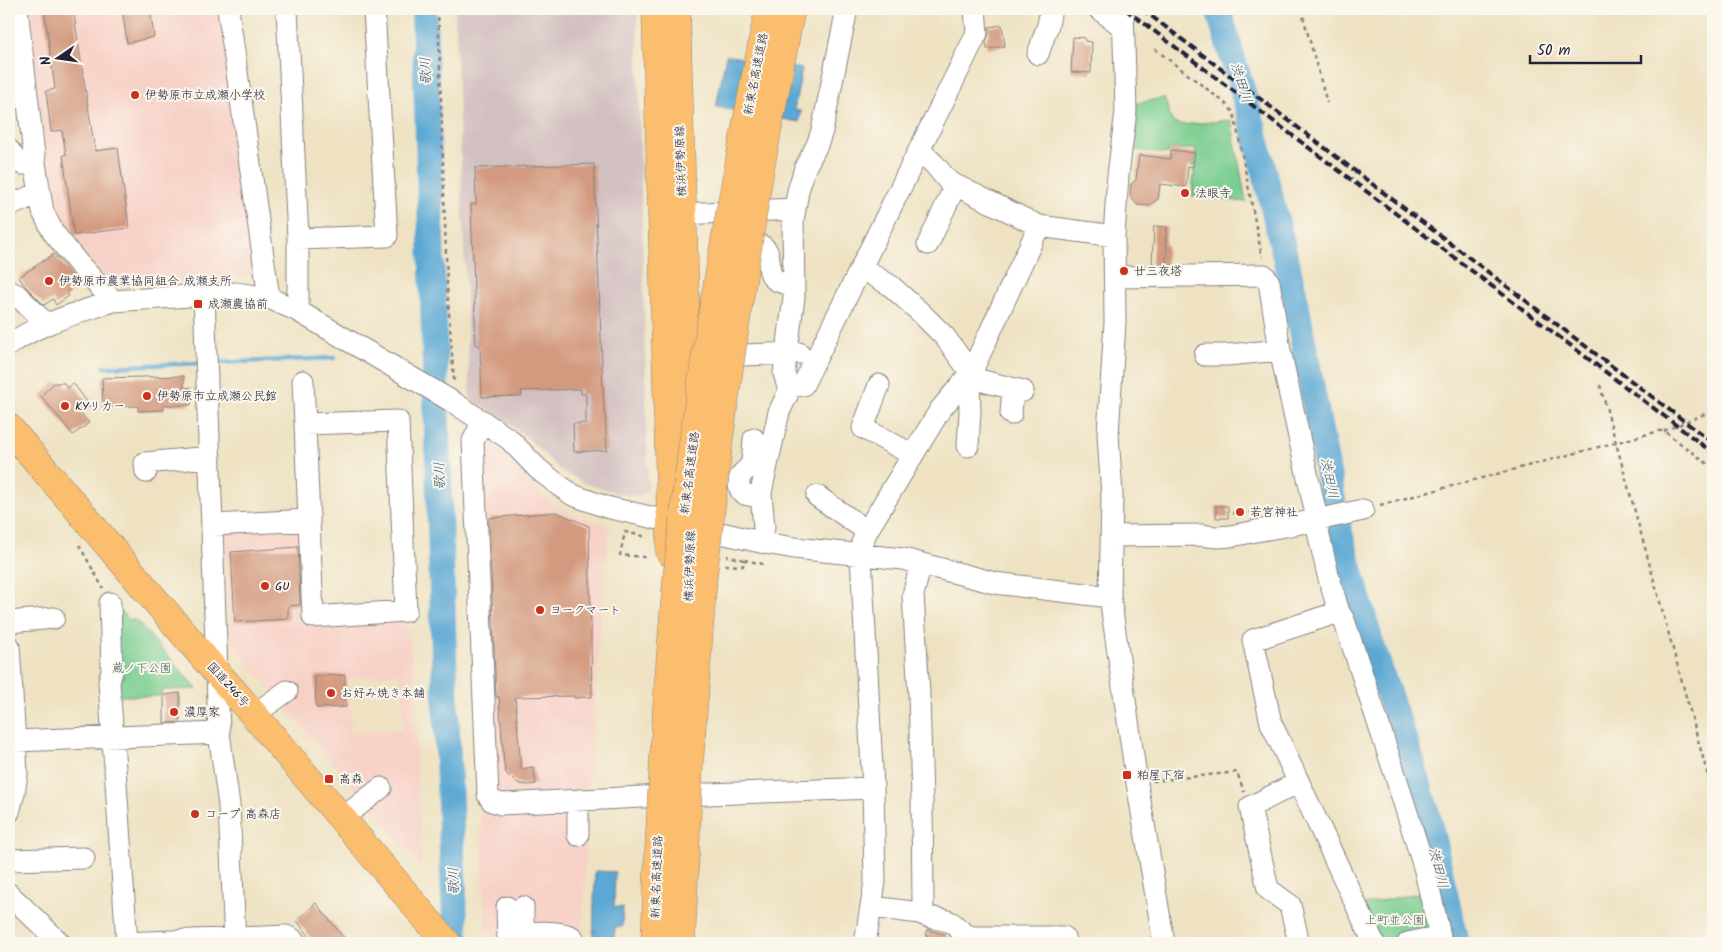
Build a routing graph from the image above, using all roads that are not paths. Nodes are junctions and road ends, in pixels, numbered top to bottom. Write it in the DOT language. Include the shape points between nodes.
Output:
graph roads {
  1 [pos="17,9"];
  2 [pos="228,9"];
  3 [pos="288,9"];
  4 [pos="374,9"];
  5 [pos="656,9"];
  6 [pos="676,9"];
  7 [pos="769,9"];
  8 [pos="791,9"];
  9 [pos="847,9"];
  10 [pos="975,9"];
  11 [pos="1051,9"];
  12 [pos="1099,9"];
  13 [pos="1123,18"];
  14 [pos="1038,54"];
  15 [pos="9,150"];
  16 [pos="919,150"];
  17 [pos="35,163"];
  18 [pos="955,186"];
  19 [pos="39,194"];
  20 [pos="9,206"];
  21 [pos="795,209"];
  22 [pos="682,214"];
  23 [pos="1039,226"];
  24 [pos="1114,236"];
  25 [pos="298,239"];
  26 [pos="928,244"];
  27 [pos="760,245"];
  28 [pos="861,268"];
  29 [pos="1115,277"];
  30 [pos="794,284"];
  31 [pos="9,291"];
  32 [pos="204,294"];
  33 [pos="268,298"];
  34 [pos="113,301"];
  35 [pos="298,310"];
  36 [pos="46,324"];
  37 [pos="9,345"];
  38 [pos="1280,350"];
  39 [pos="819,352"];
  40 [pos="786,353"];
  41 [pos="1204,355"];
  42 [pos="687,357"];
  43 [pos="970,374"];
  44 [pos="303,381"];
  45 [pos="879,385"];
  46 [pos="792,387"];
  47 [pos="1011,414"];
  48 [pos="483,421"];
  49 [pos="305,424"];
  50 [pos="14,435"];
  51 [pos="754,439"];
  52 [pos="968,446"];
  53 [pos="913,455"];
  54 [pos="210,456"];
  55 [pos="145,462"];
  56 [pos="761,496"];
  57 [pos="817,496"];
  58 [pos="1363,510"];
  59 [pos="309,520"];
  60 [pos="1319,520"];
  61 [pos="681,524"];
  62 [pos="213,525"];
  63 [pos="764,528"];
  64 [pos="867,531"];
  65 [pos="1112,536"];
  66 [pos="861,555"];
  67 [pos="921,564"];
  68 [pos="1110,597"];
  69 [pos="110,604"];
  70 [pos="1339,612"];
  71 [pos="54,618"];
  72 [pos="9,622"];
  73 [pos="9,646"];
  74 [pos="217,673"];
  75 [pos="286,691"];
  76 [pos="256,716"];
  77 [pos="219,733"];
  78 [pos="113,737"];
  79 [pos="15,741"];
  80 [pos="1299,782"];
  81 [pos="381,788"];
  82 [pos="873,788"];
  83 [pos="672,795"];
  84 [pos="578,800"];
  85 [pos="9,812"];
  86 [pos="341,819"];
  87 [pos="578,834"];
  88 [pos="84,858"];
  89 [pos="9,860"];
  90 [pos="9,894"];
  91 [pos="515,907"];
  92 [pos="872,907"];
  93 [pos="920,913"];
  94 [pos="235,941"];
  95 [pos="517,941"];
  96 [pos="60,943"];
  97 [pos="126,943"];
  98 [pos="296,943"];
  99 [pos="447,943"];
  100 [pos="575,943"];
  101 [pos="656,943"];
  102 [pos="675,943"];
  103 [pos="681,943"];
  104 [pos="865,943"];
  105 [pos="1065,943"];
  106 [pos="1164,943"];
  107 [pos="1299,943"];
  108 [pos="1374,943"];
  109 [pos="1408,943"];
  1 -- 17 [label="street"];
  2 -- 33 [label="street"];
  3 -- 25 [label="street"];
  4 -- 25 [label="street" via="387,236"];
  5 -- 61 [label="main road, 横浜伊勢原線"];
  6 -- 22 [label="main road, 横浜伊勢原線"];
  7 -- 101 [label="main road, 新東名高速道路, bridge" via="714,300 678,569 662,764"];
  8 -- 103 [label="main road, 新東名高速道路, bridge" via="738,303 703,576"];
  9 -- 21 [label="street" via="822,131 802,178"];
  10 -- 16 [label="street" via="977,33"];
  11 -- 14 [label="street"];
  12 -- 13 [label="street"];
  13 -- 24 [label="street" via="1126,111"];
  15 -- 17 [label="street" via="17,162"];
  16 -- 18 [label="street"];
  16 -- 28 [label="street"];
  17 -- 19 [label="street"];
  18 -- 23 [label="street"];
  18 -- 26 [label="street"];
  19 -- 20 [label="street"];
  19 -- 34 [label="street" via="53,232"];
  21 -- 22 [label="street"];
  21 -- 30 [label="street"];
  22 -- 42 [label="main road, 横浜伊勢原線"];
  23 -- 24 [label="street"];
  23 -- 43 [label="street"];
  24 -- 29 [label="street"];
  25 -- 35 [label="street"];
  27 -- 30 [label="street" via="768,254 772,277 782,283"];
  28 -- 39 [label="street"];
  28 -- 43 [label="street" via="891,286 921,313 945,337"];
  29 -- 38 [label="street" via="1264,275 1269,282"];
  29 -- 65 [label="street" via="1108,434"];
  30 -- 40 [label="street"];
  31 -- 36 [label="street"];
  32 -- 33 [label="street" via="236,293"];
  32 -- 34 [label="street"];
  32 -- 54 [label="street"];
  33 -- 35 [label="street"];
  34 -- 36 [label="street"];
  35 -- 48 [label="street"];
  36 -- 37 [label="street"];
  38 -- 41 [label="street"];
  38 -- 60 [label="street"];
  39 -- 40 [label="street"];
  39 -- 46 [label="street" via="803,385"];
  40 -- 42 [label="street"];
  40 -- 46 [label="street" via="784,378"];
  42 -- 61 [label="main road, 横浜伊勢原線"];
  43 -- 47 [label="street" via="979,380 1018,390"];
  43 -- 52 [label="street"];
  43 -- 53 [label="street" via="940,410"];
  44 -- 49 [label="street"];
  45 -- 53 [label="street" via="863,428"];
  46 -- 56 [label="street" via="779,412"];
  48 -- 61 [label="street" via="509,439 538,469 573,495 606,507"];
  48 -- 84 [label="street" via="473,441 488,795 492,801 501,804"];
  49 -- 59 [label="street"];
  49 -- 59 [label="street" via="398,421 406,611 313,617"];
  50 -- 74 [label="main road, 国道246号"];
  51 -- 56 [label="street" via="752,462 738,480 744,494"];
  53 -- 64 [label="street"];
  54 -- 55 [label="street"];
  54 -- 62 [label="street"];
  56 -- 63 [label="street"];
  57 -- 64 [label="street"];
  58 -- 60 [label="street"];
  59 -- 62 [label="street"];
  60 -- 65 [label="street" via="1228,536"];
  60 -- 70 [label="street" via="1328,575"];
  61 -- 66 [label="street" via="794,548"];
  61 -- 83 [label="main road, 横浜伊勢原線"];
  62 -- 74 [label="street"];
  64 -- 66 [label="street"];
  65 -- 68 [label="street"];
  66 -- 67 [label="street"];
  66 -- 82 [label="street"];
  67 -- 68 [label="street" via="995,583"];
  67 -- 93 [label="street" via="912,595 922,801"];
  68 -- 106 [label="street"];
  69 -- 78 [label="street" via="112,671 109,682"];
  70 -- 80 [label="street" via="1253,640 1271,723"];
  70 -- 109 [label="street" via="1400,788 1424,867 1440,936"];
  71 -- 72 [label="street"];
  73 -- 79 [label="street"];
  74 -- 76 [label="main road, 国道246号"];
  74 -- 77 [label="street"];
  75 -- 76 [label="street"];
  76 -- 86 [label="main road, 国道246号"];
  77 -- 78 [label="street"];
  77 -- 94 [label="street" via="229,805"];
  78 -- 79 [label="street"];
  78 -- 97 [label="street"];
  79 -- 85 [label="street" via="17,774"];
  80 -- 107 [label="street" via="1250,807 1268,889 1290,905"];
  80 -- 108 [label="street"];
  81 -- 86 [label="street"];
  82 -- 83 [label="street"];
  82 -- 92 [label="street" via="875,882"];
  83 -- 84 [label="street"];
  83 -- 101 [label="main road, 横浜伊勢原線"];
  83 -- 102 [label="main road, 横浜伊勢原線"];
  84 -- 87 [label="street"];
  86 -- 99 [label="main road, 国道246号"];
  88 -- 89 [label="street"];
  90 -- 96 [label="street"];
  91 -- 95 [label="street"];
  92 -- 93 [label="street"];
  92 -- 104 [label="street"];
  93 -- 105 [label="street" via="926,918 946,920 972,937 1064,937"];
  94 -- 97 [label="street"];
  94 -- 98 [label="street" via="286,936"];
  95 -- 100 [label="street" via="563,932"];
}
